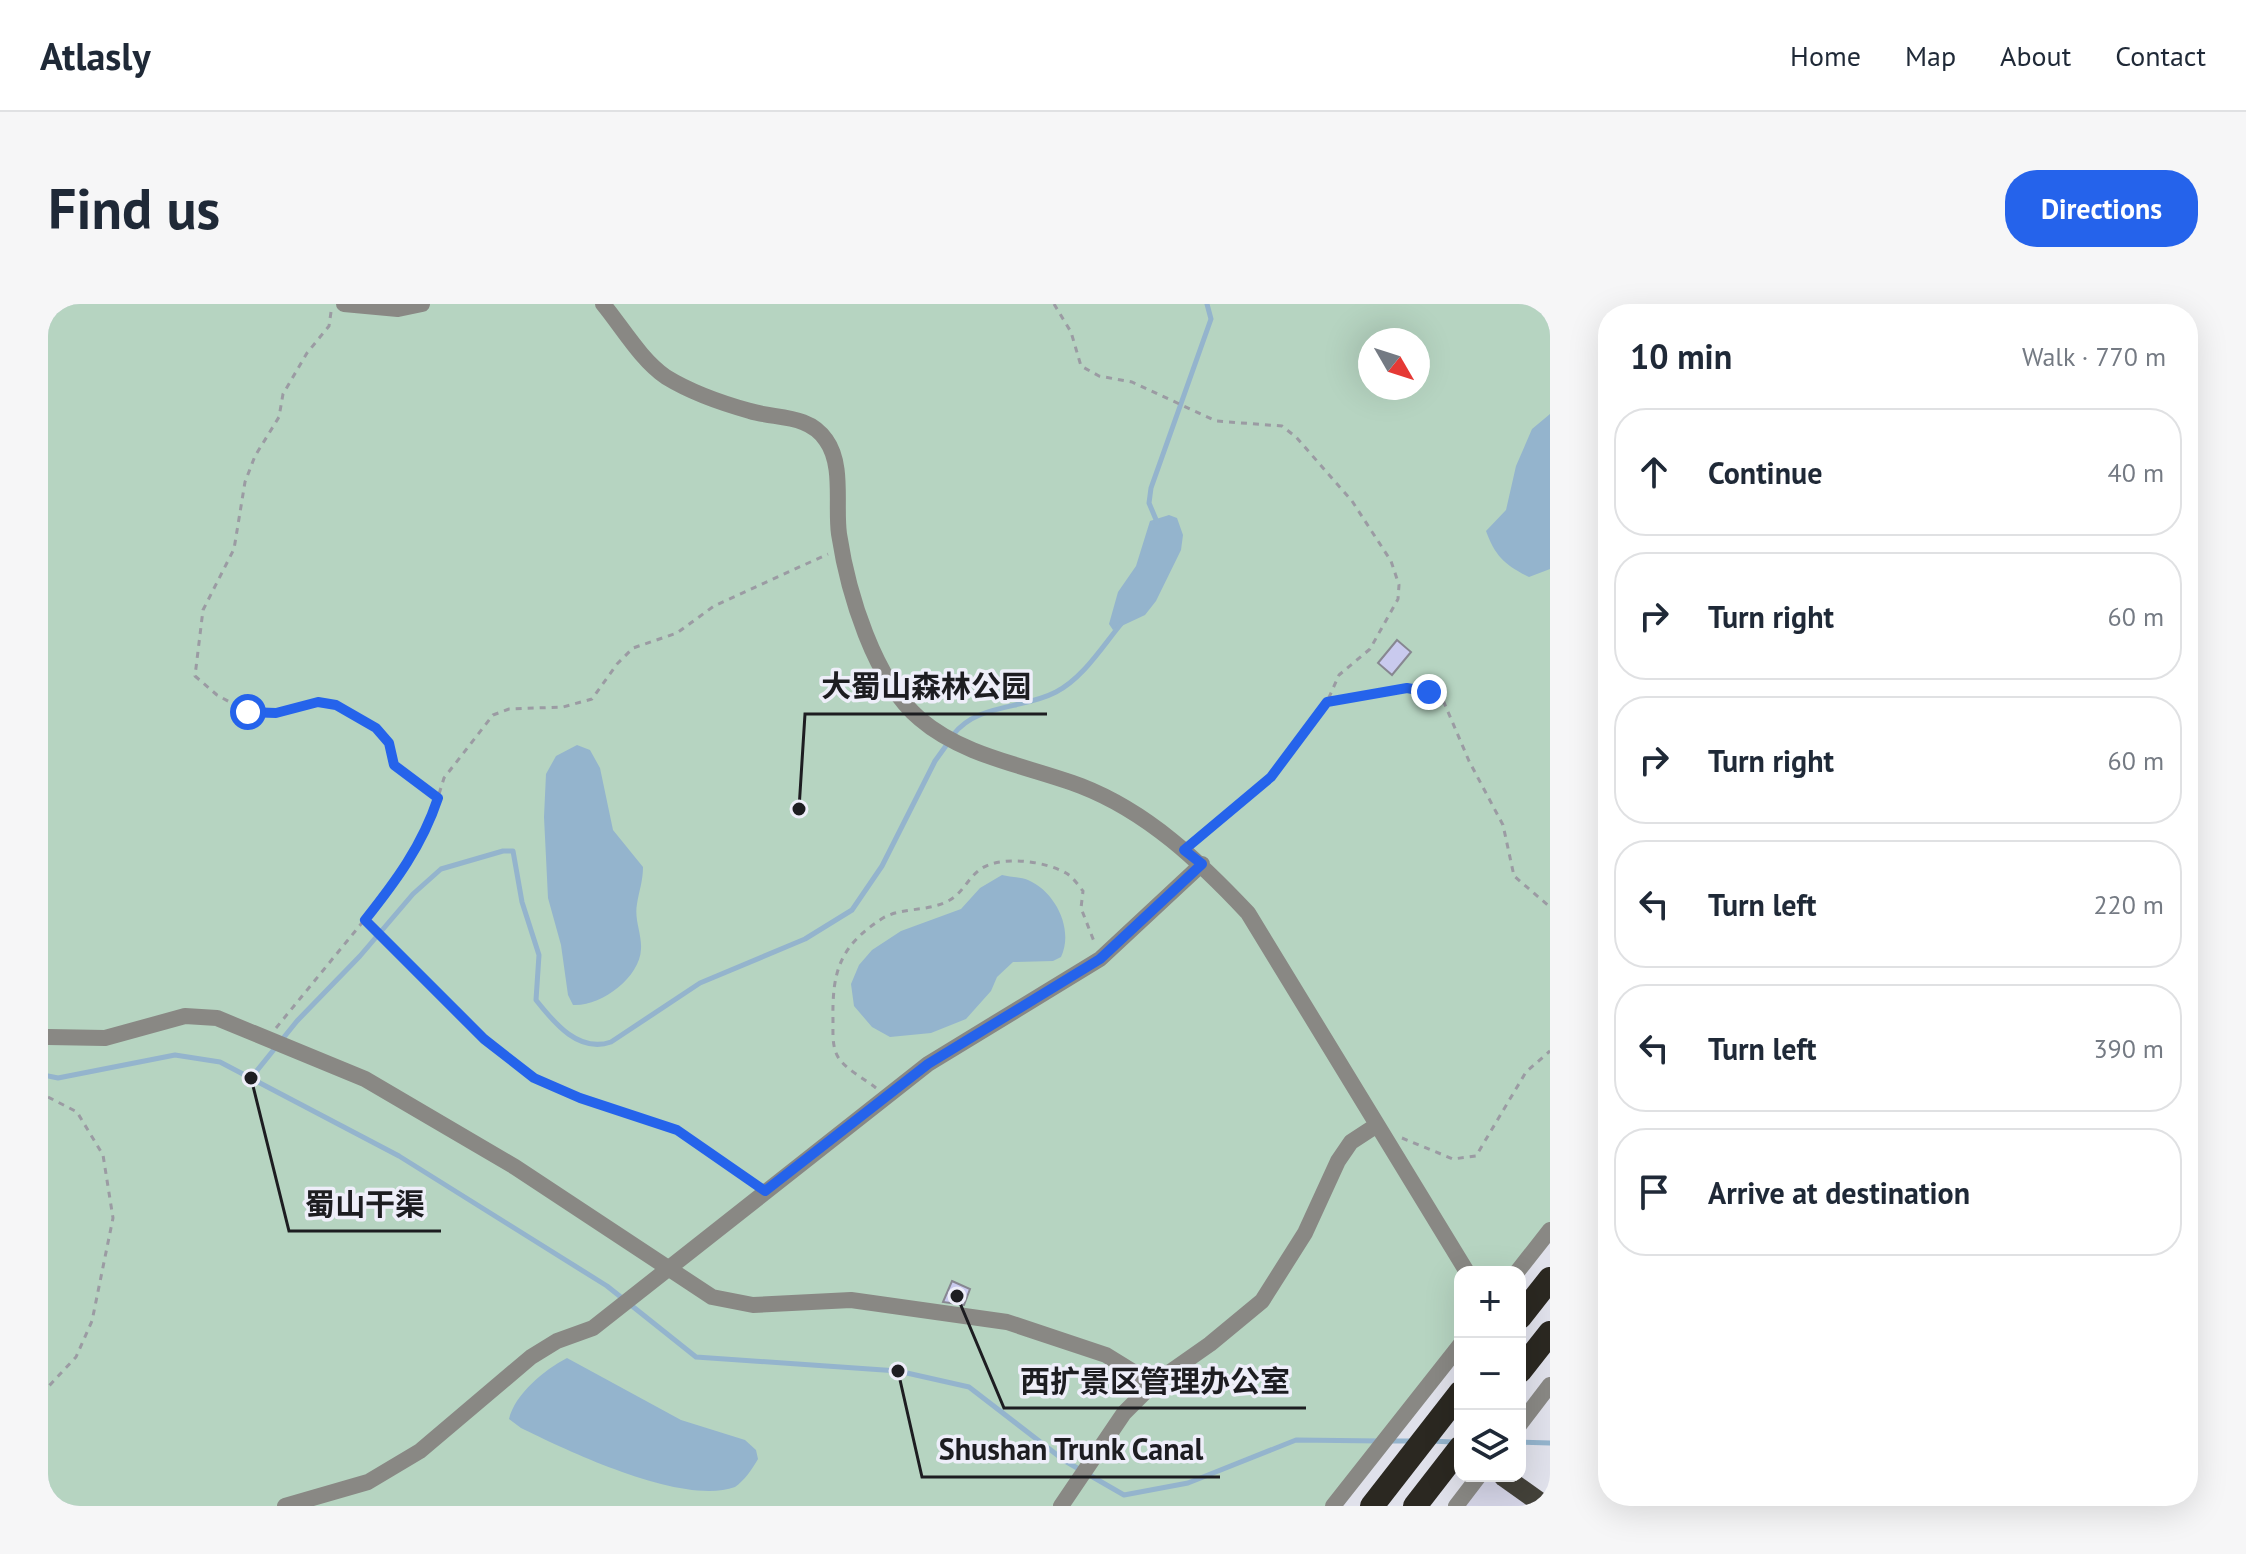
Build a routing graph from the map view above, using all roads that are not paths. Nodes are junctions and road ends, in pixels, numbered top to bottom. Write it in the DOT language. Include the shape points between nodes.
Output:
graph roads {
  1 [pos="344,304"];
  2 [pos="422,304"];
  3 [pos="603,304"];
  4 [pos="1202,864"];
  5 [pos="48,1037"];
  6 [pos="1380,1130"];
  7 [pos="1550,1230"];
  8 [pos="1463,1266"];
  9 [pos="1522,1266"];
  10 [pos="664,1270"];
  11 [pos="1550,1279"];
  12 [pos="1526,1309"];
  13 [pos="1550,1333"];
  14 [pos="1454,1353"];
  15 [pos="1526,1363"];
  16 [pos="1153,1384"];
  17 [pos="1550,1385"];
  18 [pos="1454,1401"];
  19 [pos="1526,1416"];
  20 [pos="1454,1456"];
  21 [pos="1474,1482"];
  22 [pos="1511,1482"];
  23 [pos="285,1506"];
  24 [pos="1061,1506"];
  25 [pos="1333,1506"];
  26 [pos="1372,1506"];
  27 [pos="1415,1506"];
  28 [pos="1456,1506"];
  29 [pos="1545,1506"];
  1 -- 2 [label="street" via="398,309"];
  3 -- 4 [label="street" via="664,375 700,394 799,420 819,431 834,455 842,548 854,602 886,676 920,720 951,738 1084,787 1142,817"];
  4 -- 6 [label="street" via="1248,913"];
  4 -- 10 [label="street" via="1100,959 997,1019 887,1096"];
  5 -- 10 [label="street" via="105,1038 203,1015 275,1042 365,1079 515,1167"];
  6 -- 8 [label="street"];
  6 -- 16 [label="street" via="1351,1142 1305,1233 1262,1301"];
  7 -- 9 [label="street"];
  10 -- 16 [label="street" via="732,1303 851,1300 1007,1322 1106,1355"];
  10 -- 23 [label="street" via="593,1328 531,1357 420,1451 368,1482"];
  11 -- 12 [label="highway"];
  13 -- 15 [label="highway"];
  14 -- 25 [label="street"];
  16 -- 24 [label="street" via="1124,1413"];
  17 -- 19 [label="street"];
  18 -- 26 [label="highway"];
  20 -- 27 [label="highway"];
  21 -- 28 [label="street"];
  22 -- 29 [label="main road"];
}
